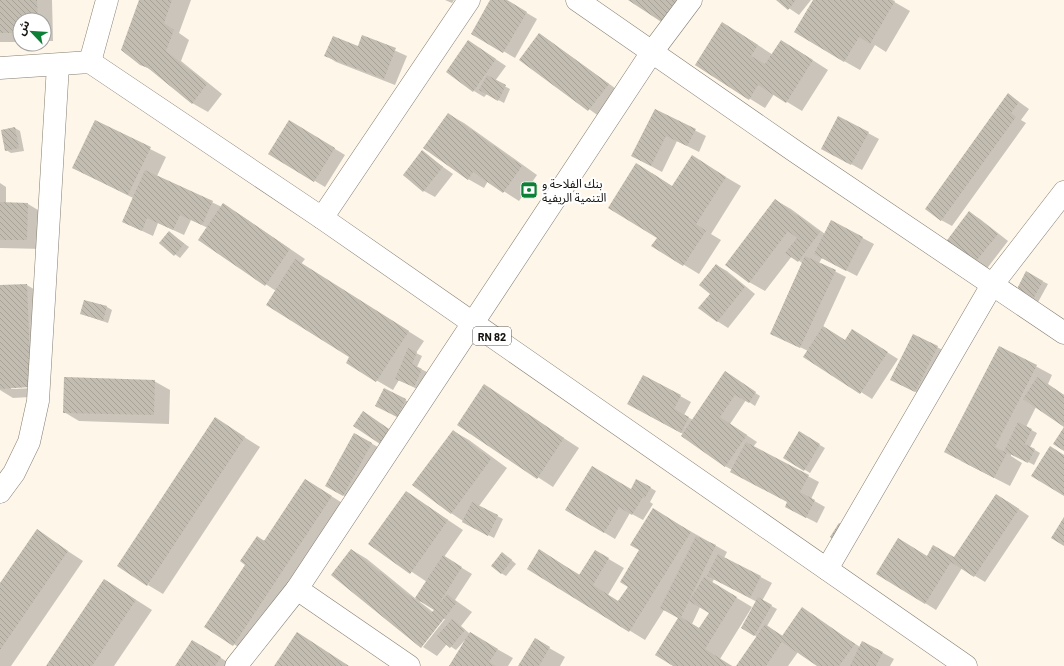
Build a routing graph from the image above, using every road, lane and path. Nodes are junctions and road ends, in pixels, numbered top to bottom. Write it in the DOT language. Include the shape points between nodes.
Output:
graph roads {
  1 [pos="106,0"];
  2 [pos="469,0"];
  3 [pos="577,0"];
  4 [pos="691,0"];
  5 [pos="652,52"];
  6 [pos="90,62"];
  7 [pos="58,65"];
  8 [pos="0,68"];
  9 [pos="1064,192"];
  10 [pos="322,218"];
  11 [pos="992,285"];
  12 [pos="474,323"];
  13 [pos="1064,333"];
  14 [pos="0,492"];
  15 [pos="827,569"];
  16 [pos="296,589"];
  17 [pos="236,666"];
  18 [pos="408,666"];
  19 [pos="966,666"];
  1 -- 6 [label="street"];
  2 -- 10 [label="street"];
  3 -- 5 [label="street"];
  4 -- 5 [label="street"];
  5 -- 11 [label="street"];
  5 -- 12 [label="street"];
  6 -- 7 [label="street"];
  6 -- 10 [label="street, RN 82"];
  7 -- 8 [label="street"];
  7 -- 14 [label="street" via="38,401 29,442 14,473"];
  9 -- 11 [label="street"];
  10 -- 12 [label="street, RN 82"];
  11 -- 13 [label="street"];
  11 -- 15 [label="street"];
  12 -- 15 [label="street, RN 82"];
  12 -- 16 [label="street"];
  15 -- 19 [label="street, RN 82"];
  16 -- 17 [label="street"];
  16 -- 18 [label="street"];
}
